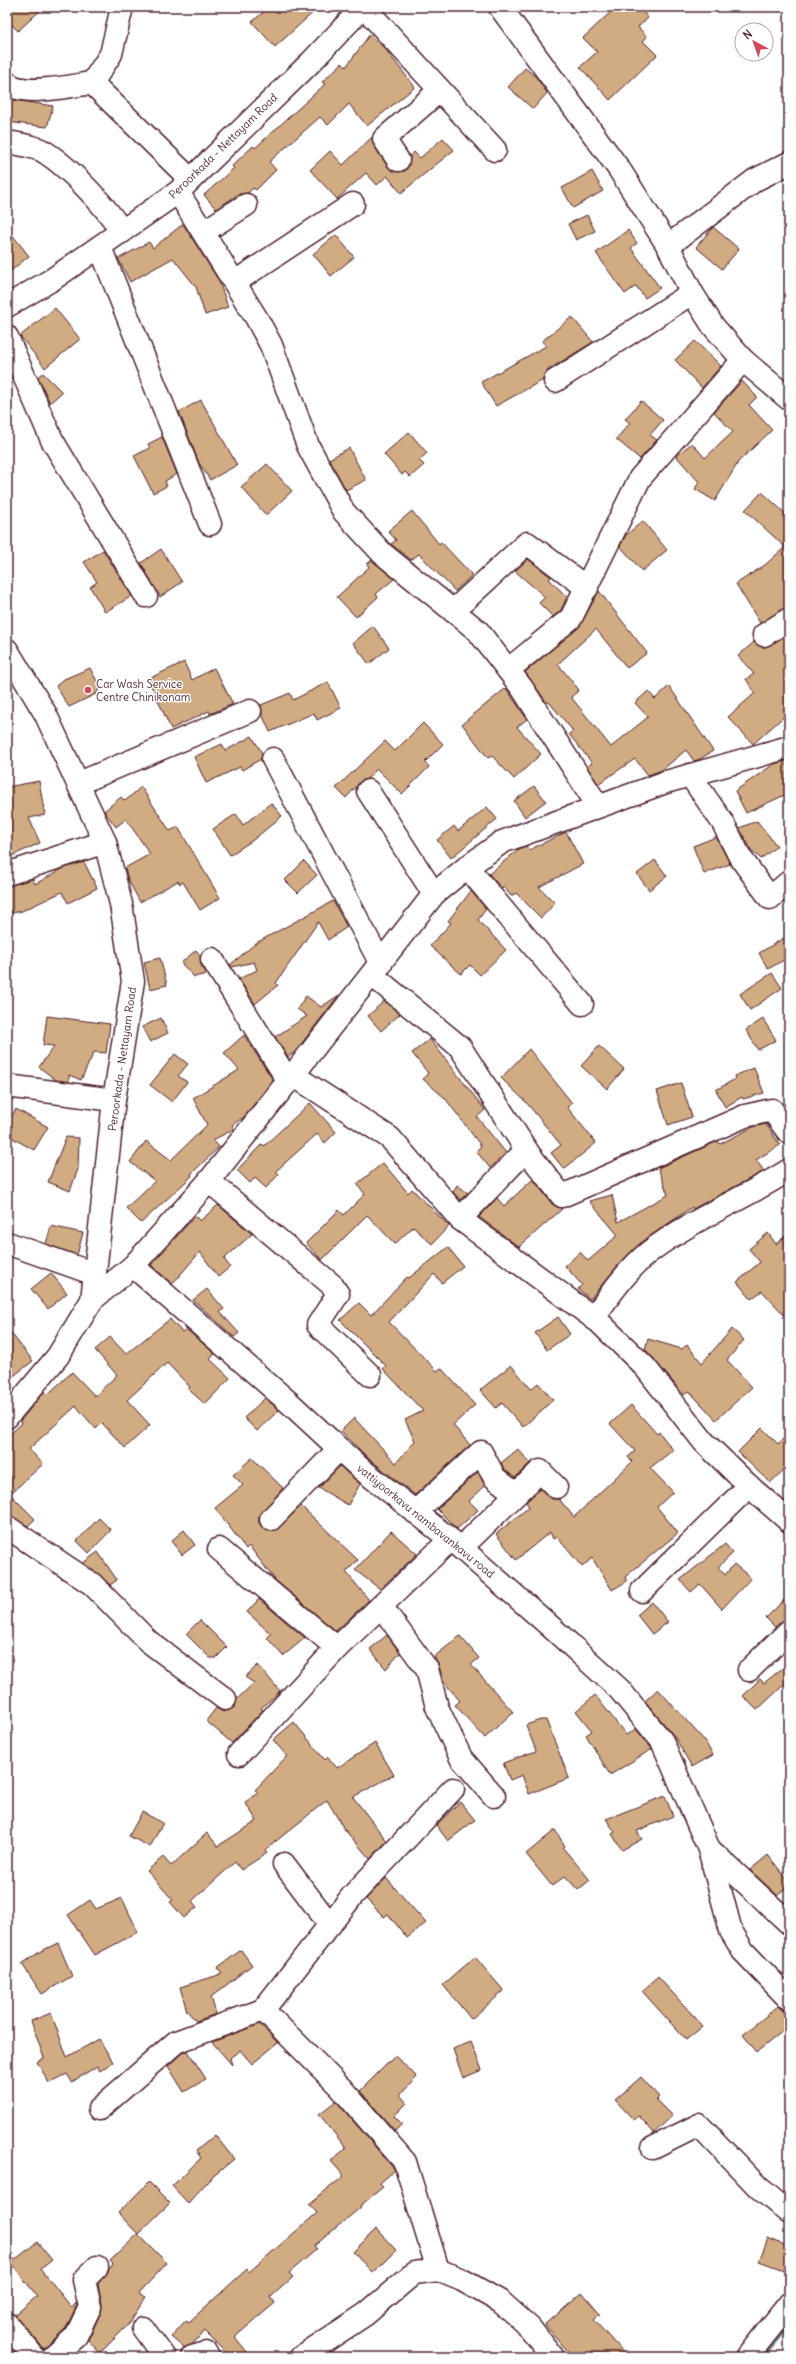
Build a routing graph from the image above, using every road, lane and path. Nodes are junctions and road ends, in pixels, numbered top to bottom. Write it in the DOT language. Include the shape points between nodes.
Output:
graph roads {
  1 [pos="122,7"];
  2 [pos="364,7"];
  3 [pos="500,7"];
  4 [pos="7,83"];
  5 [pos="92,83"];
  6 [pos="440,90"];
  7 [pos="7,142"];
  8 [pos="495,150"];
  9 [pos="398,160"];
  10 [pos="789,163"];
  11 [pos="184,185"];
  12 [pos="353,204"];
  13 [pos="246,205"];
  14 [pos="122,232"];
  15 [pos="203,232"];
  16 [pos="668,246"];
  17 [pos="100,247"];
  18 [pos="235,282"];
  19 [pos="692,293"];
  20 [pos="7,306"];
  21 [pos="7,337"];
  22 [pos="743,360"];
  23 [pos="555,381"];
  24 [pos="789,399"];
  25 [pos="210,524"];
  26 [pos="587,588"];
  27 [pos="146,596"];
  28 [pos="453,611"];
  29 [pos="789,619"];
  30 [pos="764,635"];
  31 [pos="7,650"];
  32 [pos="508,670"];
  33 [pos="250,711"];
  34 [pos="789,747"];
  35 [pos="273,759"];
  36 [pos="690,776"];
  37 [pos="79,783"];
  38 [pos="368,791"];
  39 [pos="598,806"];
  40 [pos="104,842"];
  41 [pos="467,866"];
  42 [pos="7,874"];
  43 [pos="789,882"];
  44 [pos="434,894"];
  45 [pos="212,959"];
  46 [pos="377,970"];
  47 [pos="582,1004"];
  48 [pos="291,1078"];
  49 [pos="7,1086"];
  50 [pos="114,1100"];
  51 [pos="789,1133"];
  52 [pos="526,1150"];
  53 [pos="789,1170"];
  54 [pos="209,1181"];
  55 [pos="460,1219"];
  56 [pos="7,1243"];
  57 [pos="133,1266"];
  58 [pos="95,1274"];
  59 [pos="92,1300"];
  60 [pos="593,1318"];
  61 [pos="370,1375"];
  62 [pos="7,1417"];
  63 [pos="339,1449"];
  64 [pos="749,1486"];
  65 [pos="556,1487"];
  66 [pos="516,1494"];
  67 [pos="415,1512"];
  68 [pos="271,1519"];
  69 [pos="789,1521"];
  70 [pos="7,1527"];
  71 [pos="456,1544"];
  72 [pos="219,1549"];
  73 [pos="642,1591"];
  74 [pos="381,1606"];
  75 [pos="789,1631"];
  76 [pos="337,1648"];
  77 [pos="749,1670"];
  78 [pos="225,1699"];
  79 [pos="239,1754"];
  80 [pos="453,1789"];
  81 [pos="494,1796"];
  82 [pos="709,1849"];
  83 [pos="284,1864"];
  84 [pos="789,1923"];
  85 [pos="330,1925"];
  86 [pos="789,1998"];
  87 [pos="263,2010"];
  88 [pos="99,2109"];
  89 [pos="653,2148"];
  90 [pos="789,2213"];
  91 [pos="97,2267"];
  92 [pos="438,2270"];
  93 [pos="789,2304"];
  94 [pos="7,2324"];
  95 [pos="143,2328"];
  96 [pos="34,2357"];
  97 [pos="52,2357"];
  98 [pos="164,2357"];
  99 [pos="192,2357"];
  100 [pos="208,2357"];
  101 [pos="301,2357"];
  102 [pos="553,2357"];
  103 [pos="747,2357"];
  1 -- 5 [label="street" via="110,54"];
  2 -- 6 [label="street"];
  2 -- 11 [label="street, Peroorkada - Nettayam Road"];
  3 -- 16 [label="street" via="619,169"];
  4 -- 5 [label="street" via="12,87 29,90"];
  5 -- 11 [label="street"];
  6 -- 8 [label="street"];
  6 -- 9 [label="street" via="384,139"];
  7 -- 14 [label="street" via="42,151 85,188 112,216"];
  10 -- 16 [label="street" via="755,180"];
  11 -- 14 [label="street, Peroorkada - Nettayam Road"];
  11 -- 15 [label="street"];
  12 -- 18 [label="street"];
  13 -- 15 [label="street"];
  14 -- 17 [label="street, Peroorkada - Nettayam Road"];
  15 -- 18 [label="street"];
  16 -- 19 [label="street"];
  17 -- 20 [label="street, Peroorkada - Nettayam Road"];
  17 -- 25 [label="street"];
  18 -- 28 [label="street" via="271,345 308,446 344,512 383,554"];
  19 -- 22 [label="street" via="712,326"];
  19 -- 23 [label="street"];
  21 -- 27 [label="street" via="52,440"];
  22 -- 24 [label="street"];
  22 -- 26 [label="street" via="640,478"];
  26 -- 28 [label="street" via="527,543"];
  26 -- 32 [label="street" via="571,618"];
  28 -- 32 [label="street" via="478,631"];
  29 -- 30 [label="street"];
  31 -- 37 [label="street, Peroorkada - Nettayam Road" via="45,713"];
  32 -- 39 [label="street"];
  33 -- 37 [label="street"];
  34 -- 36 [label="street"];
  35 -- 46 [label="street"];
  36 -- 39 [label="street"];
  36 -- 43 [label="street" via="723,823 740,857 770,898"];
  37 -- 40 [label="street, Peroorkada - Nettayam Road"];
  38 -- 44 [label="street"];
  39 -- 41 [label="street" via="502,842"];
  40 -- 42 [label="street"];
  40 -- 50 [label="street, Peroorkada - Nettayam Road" via="121,904 133,981"];
  41 -- 44 [label="street"];
  41 -- 47 [label="street"];
  44 -- 46 [label="street"];
  45 -- 48 [label="street"];
  46 -- 48 [label="street"];
  46 -- 52 [label="street" via="460,1047"];
  48 -- 54 [label="street"];
  48 -- 55 [label="street" via="390,1138"];
  49 -- 50 [label="street"];
  50 -- 58 [label="street, Peroorkada - Nettayam Road"];
  51 -- 52 [label="street" via="772,1110 745,1116 562,1196"];
  52 -- 55 [label="street"];
  53 -- 60 [label="street" via="768,1184 681,1230 648,1253 614,1289"];
  54 -- 57 [label="street"];
  54 -- 61 [label="street" via="332,1285 338,1294 318,1325"];
  55 -- 60 [label="street"];
  56 -- 58 [label="street"];
  57 -- 59 [label="street"];
  57 -- 63 [label="street, vattiyoorkavu nambavankavu road"];
  58 -- 59 [label="street, Peroorkada - Nettayam Road"];
  59 -- 62 [label="street, Peroorkada - Nettayam Road" via="58,1356"];
  60 -- 64 [label="street" via="645,1366 704,1442"];
  63 -- 67 [label="street, vattiyoorkavu nambavankavu road"];
  63 -- 68 [label="street"];
  64 -- 69 [label="street"];
  64 -- 73 [label="street"];
  65 -- 66 [label="street" via="540,1471"];
  66 -- 67 [label="street" via="495,1478 481,1452"];
  66 -- 71 [label="street"];
  67 -- 71 [label="street, vattiyoorkavu nambavankavu road"];
  70 -- 78 [label="street" via="92,1584 148,1641"];
  71 -- 74 [label="street"];
  71 -- 82 [label="street, vattiyoorkavu nambavankavu road" via="619,1690 662,1741"];
  72 -- 76 [label="street"];
  74 -- 76 [label="street"];
  74 -- 81 [label="street" via="427,1670 437,1707 460,1758"];
  75 -- 77 [label="street"];
  76 -- 79 [label="street"];
  80 -- 85 [label="street" via="353,1896"];
  82 -- 84 [label="street, vattiyoorkavu nambavankavu road"];
  82 -- 86 [label="street, vattiyoorkavu nambavankavu road" via="731,1931 743,1951"];
  83 -- 85 [label="street"];
  85 -- 87 [label="street"];
  87 -- 88 [label="street" via="176,2042"];
  87 -- 92 [label="street" via="341,2088 405,2162"];
  89 -- 90 [label="street" via="699,2125 758,2187"];
  91 -- 97 [label="street" via="84,2280 90,2307 76,2336"];
  92 -- 101 [label="street" via="414,2274 366,2314"];
  92 -- 102 [label="street" via="501,2302 530,2328"];
  93 -- 103 [label="street"];
  94 -- 96 [label="street"];
  95 -- 98 [label="street"];
  99 -- 100 [label="street" via="206,2353"];
}
